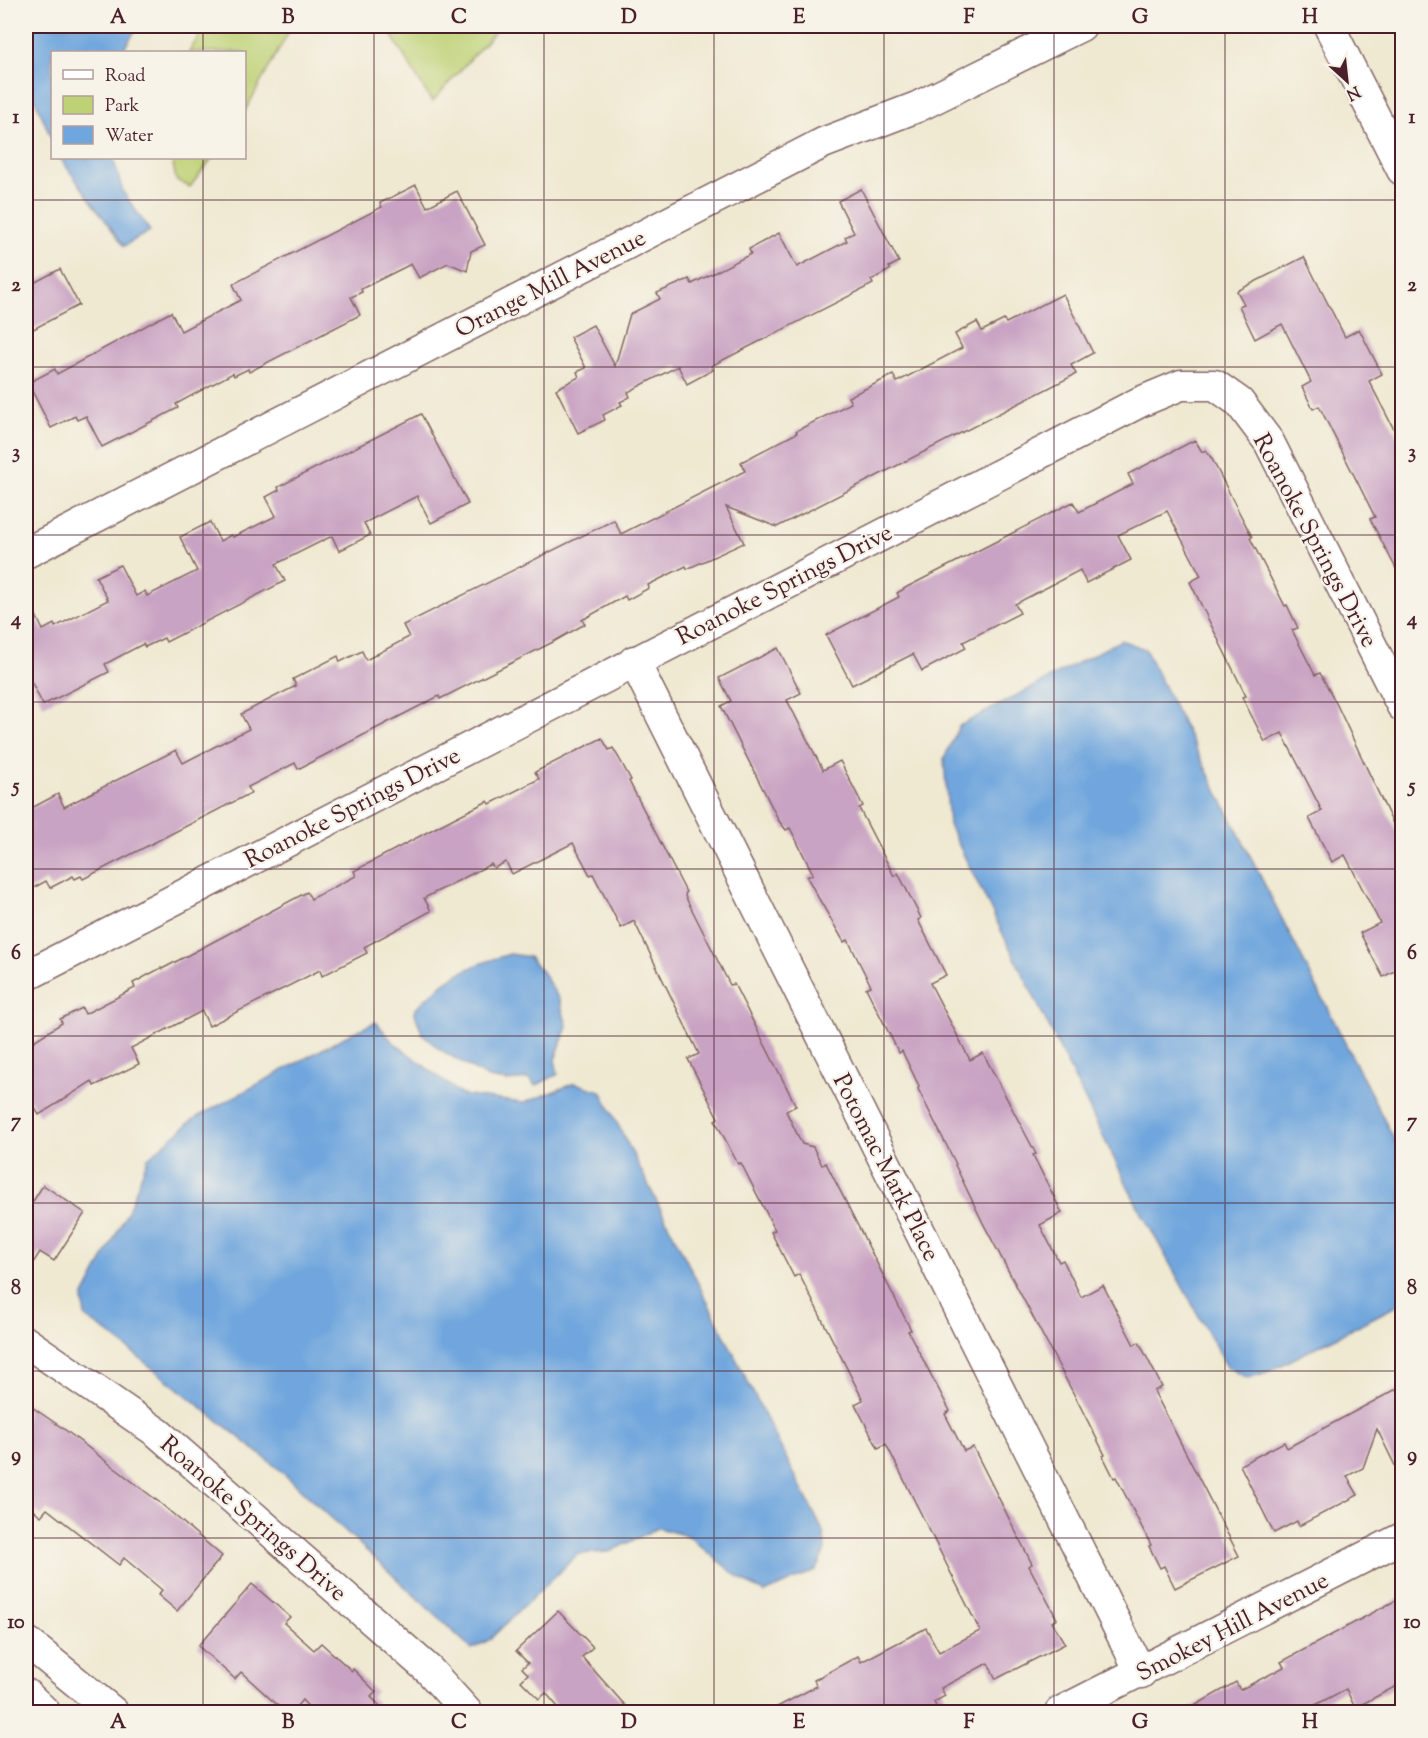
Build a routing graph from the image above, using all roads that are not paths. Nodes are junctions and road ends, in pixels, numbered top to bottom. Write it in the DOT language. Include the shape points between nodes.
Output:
graph roads {
  1 [pos="1081,26"];
  2 [pos="1329,26"];
  3 [pos="1402,170"];
  4 [pos="26,552"];
  5 [pos="634,661"];
  6 [pos="1402,706"];
  7 [pos="26,976"];
  8 [pos="26,1342"];
  9 [pos="1402,1538"];
  10 [pos="26,1641"];
  11 [pos="1141,1673"];
  12 [pos="26,1694"];
  13 [pos="45,1713"];
  14 [pos="113,1713"];
  15 [pos="467,1713"];
  16 [pos="1060,1713"];
  1 -- 4 [label="street, Orange Mill Avenue" via="917,107 823,143"];
  2 -- 3 [label="street"];
  5 -- 6 [label="street, Roanoke Springs Drive" via="1140,402 1181,385 1215,385 1239,402 1269,442"];
  5 -- 7 [label="street, Roanoke Springs Drive"];
  5 -- 11 [label="street, Potomac Mark Place"];
  8 -- 15 [label="street, Roanoke Springs Drive" via="158,1433 429,1670"];
  9 -- 11 [label="street, Smokey Hill Avenue"];
  10 -- 14 [label="street"];
  11 -- 16 [label="street, Smokey Hill Avenue"];
  12 -- 13 [label="street"];
}
